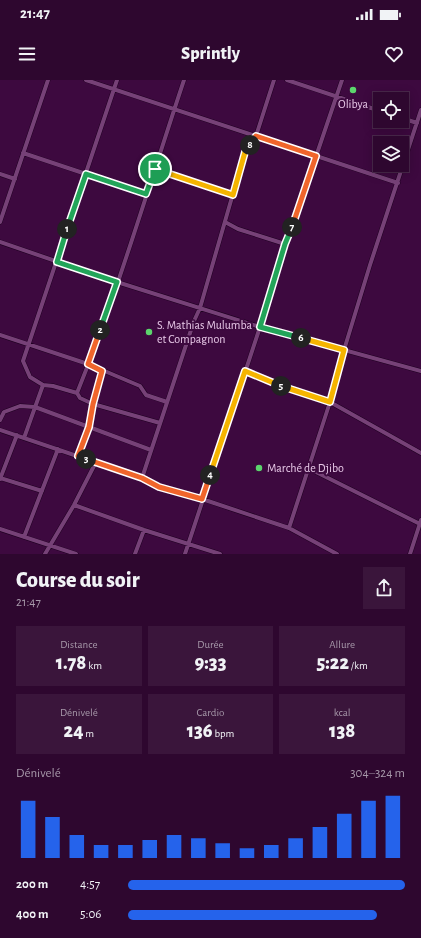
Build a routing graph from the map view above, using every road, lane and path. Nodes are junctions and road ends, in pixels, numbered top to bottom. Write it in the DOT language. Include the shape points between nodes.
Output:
graph roads {
  1 [pos="48,80"];
  2 [pos="86,80"];
  3 [pos="117,80"];
  4 [pos="184,80"];
  5 [pos="274,80"];
  6 [pos="287,80"];
  7 [pos="342,80"];
  8 [pos="114,89"];
  9 [pos="337,96"];
  10 [pos="174,109"];
  11 [pos="373,109"];
  12 [pos="421,110"];
  13 [pos="409,120"];
  14 [pos="417,123"];
  15 [pos="256,136"];
  16 [pos="23,153"];
  17 [pos="316,156"];
  18 [pos="155,169"];
  19 [pos="0,174"];
  20 [pos="86,174"];
  21 [pos="15,179"];
  22 [pos="398,183"];
  23 [pos="146,194"];
  24 [pos="233,195"];
  25 [pos="0,222"];
  26 [pos="225,222"];
  27 [pos="0,242"];
  28 [pos="285,244"];
  29 [pos="57,262"];
  30 [pos="117,282"];
  31 [pos="200,308"];
  32 [pos="260,327"];
  33 [pos="0,335"];
  34 [pos="29,344"];
  35 [pos="344,350"];
  36 [pos="88,364"];
  37 [pos="102,371"];
  38 [pos="245,371"];
  39 [pos="421,371"];
  40 [pos="43,385"];
  41 [pos="77,393"];
  42 [pos="167,402"];
  43 [pos="330,402"];
  44 [pos="93,404"];
  45 [pos="35,407"];
  46 [pos="0,420"];
  47 [pos="160,423"];
  48 [pos="89,427"];
  49 [pos="0,430"];
  50 [pos="17,436"];
  51 [pos="24,438"];
  52 [pos="58,449"];
  53 [pos="151,450"];
  54 [pos="421,453"];
  55 [pos="78,456"];
  56 [pos="96,462"];
  57 [pos="308,468"];
  58 [pos="0,478"];
  59 [pos="142,478"];
  60 [pos="42,491"];
  61 [pos="202,499"];
  62 [pos="74,505"];
  63 [pos="420,522"];
  64 [pos="289,528"];
  65 [pos="144,530"];
  66 [pos="0,531"];
  67 [pos="24,538"];
  68 [pos="189,544"];
  69 [pos="49,545"];
  70 [pos="45,554"];
  71 [pos="76,554"];
  72 [pos="135,554"];
  73 [pos="185,554"];
  74 [pos="220,554"];
  75 [pos="337,554"];
  76 [pos="410,554"];
  1 -- 16 [label="street"];
  2 -- 8 [label="street"];
  3 -- 8 [label="street"];
  4 -- 10 [label="street"];
  5 -- 15 [label="street"];
  6 -- 9 [label="street"];
  7 -- 9 [label="street"];
  8 -- 10 [label="street"];
  8 -- 20 [label="street"];
  9 -- 11 [label="street"];
  9 -- 17 [label="street"];
  10 -- 15 [label="street"];
  10 -- 18 [label="street"];
  12 -- 14 [label="street"];
  13 -- 14 [label="street"];
  14 -- 22 [label="street"];
  15 -- 17 [label="street"];
  15 -- 24 [label="street" via="245,152"];
  16 -- 20 [label="street"];
  16 -- 21 [label="street"];
  17 -- 22 [label="street"];
  17 -- 28 [label="street"];
  18 -- 23 [label="street"];
  18 -- 24 [label="street"];
  19 -- 21 [label="street"];
  20 -- 23 [label="street"];
  20 -- 29 [label="street"];
  21 -- 25 [label="street"];
  22 -- 35 [label="street"];
  23 -- 30 [label="street"];
  24 -- 26 [label="street"];
  26 -- 28 [label="street" via="238,229"];
  26 -- 31 [label="street"];
  27 -- 29 [label="street"];
  28 -- 32 [label="street"];
  29 -- 30 [label="street"];
  29 -- 34 [label="street"];
  30 -- 31 [label="street"];
  30 -- 36 [label="street"];
  31 -- 32 [label="street"];
  31 -- 42 [label="street"];
  32 -- 35 [label="street"];
  32 -- 38 [label="street"];
  33 -- 34 [label="street"];
  34 -- 36 [label="street"];
  34 -- 40 [label="street" via="24,361 30,377"];
  35 -- 39 [label="street"];
  35 -- 43 [label="street"];
  36 -- 37 [label="street"];
  36 -- 41 [label="street"];
  37 -- 42 [label="street" via="140,386 146,395"];
  37 -- 44 [label="street"];
  38 -- 43 [label="street" via="274,384"];
  38 -- 61 [label="street"];
  40 -- 41 [label="street"];
  40 -- 45 [label="street"];
  41 -- 44 [label="street" via="80,398"];
  42 -- 47 [label="street"];
  43 -- 54 [label="street"];
  43 -- 57 [label="street"];
  44 -- 47 [label="street"];
  44 -- 48 [label="street"];
  45 -- 46 [label="street" via="20,406 4,412"];
  45 -- 48 [label="street"];
  45 -- 51 [label="street"];
  47 -- 53 [label="street"];
  48 -- 53 [label="street"];
  48 -- 55 [label="street"];
  49 -- 50 [label="street"];
  50 -- 51 [label="street"];
  50 -- 58 [label="street"];
  51 -- 52 [label="street"];
  52 -- 55 [label="street"];
  52 -- 60 [label="street"];
  53 -- 59 [label="street"];
  55 -- 56 [label="street"];
  56 -- 59 [label="street"];
  56 -- 62 [label="street"];
  57 -- 63 [label="street"];
  57 -- 64 [label="street"];
  58 -- 60 [label="street"];
  59 -- 61 [label="street" via="159,487"];
  60 -- 67 [label="street"];
  61 -- 64 [label="street"];
  61 -- 68 [label="street"];
  62 -- 65 [label="street"];
  62 -- 69 [label="street"];
  63 -- 76 [label="street"];
  64 -- 75 [label="street"];
  65 -- 68 [label="street"];
  65 -- 72 [label="street"];
  66 -- 67 [label="street"];
  67 -- 69 [label="street"];
  68 -- 73 [label="street"];
  68 -- 74 [label="street"];
  69 -- 70 [label="street"];
  69 -- 71 [label="street"];
}
